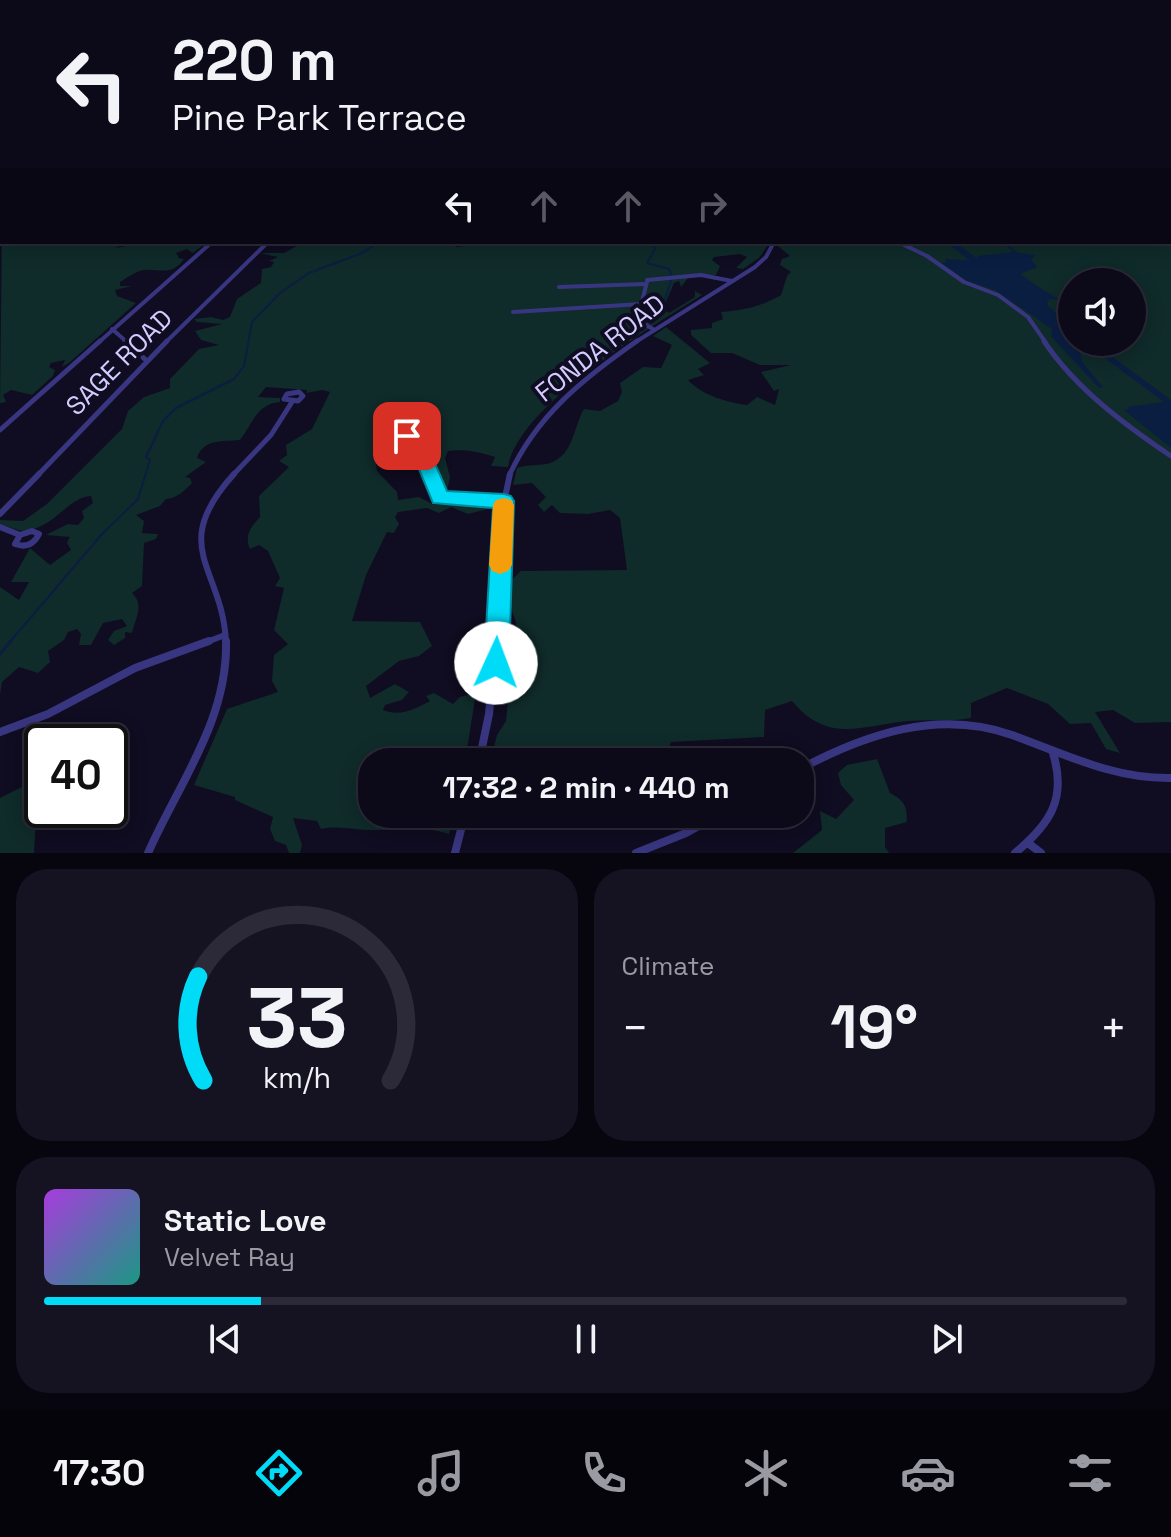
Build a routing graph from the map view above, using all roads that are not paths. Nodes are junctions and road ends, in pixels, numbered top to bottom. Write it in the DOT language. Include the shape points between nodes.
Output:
graph roads {
  1 [pos="210,244"];
  2 [pos="266,244"];
  3 [pos="773,244"];
  4 [pos="902,244"];
  5 [pos="647,281"];
  6 [pos="732,281"];
  7 [pos="559,287"];
  8 [pos="641,304"];
  9 [pos="513,312"];
  10 [pos="112,329"];
  11 [pos="654,329"];
  12 [pos="147,361"];
  13 [pos="292,402"];
  14 [pos="0,430"];
  15 [pos="1171,456"];
  16 [pos="425,467"];
  17 [pos="504,501"];
  18 [pos="0,514"];
  19 [pos="0,527"];
  20 [pos="20,535"];
  21 [pos="225,635"];
  22 [pos="0,732"];
  23 [pos="481,748"];
  24 [pos="1053,752"];
  25 [pos="814,762"];
  26 [pos="1171,778"];
  27 [pos="461,828"];
  28 [pos="695,828"];
  29 [pos="1028,843"];
  30 [pos="148,853"];
  31 [pos="455,853"];
  32 [pos="636,853"];
  33 [pos="1015,853"];
  34 [pos="1041,853"];
  1 -- 10 [label="street"];
  2 -- 12 [label="street, SAGE ROAD"];
  3 -- 6 [label="street, FONDA ROAD" via="761,262"];
  4 -- 15 [label="street" via="1028,317 1062,368"];
  5 -- 6 [label="street" via="701,275"];
  5 -- 7 [label="street"];
  5 -- 8 [label="street"];
  6 -- 11 [label="street, FONDA ROAD"];
  8 -- 9 [label="street"];
  8 -- 11 [label="street" via="637,320"];
  10 -- 12 [label="street"];
  10 -- 14 [label="street"];
  11 -- 17 [label="street, FONDA ROAD" via="544,419 514,463"];
  12 -- 18 [label="street, SAGE ROAD"];
  13 -- 21 [label="street" via="273,437 223,485 202,524 202,570 220,605"];
  16 -- 16 [label="street" via="407,462 397,440 414,438"];
  16 -- 17 [label="street" via="440,498"];
  17 -- 23 [label="street, FONDA ROAD" via="496,663"];
  19 -- 20 [label="street"];
  21 -- 22 [label="street" via="135,668 48,714"];
  21 -- 30 [label="street" via="223,692"];
  24 -- 25 [label="street" via="996,730 907,725"];
  24 -- 26 [label="street" via="1129,778"];
  24 -- 29 [label="street" via="1058,767 1052,813 1047,826"];
  27 -- 31 [label="street"];
  28 -- 32 [label="street"];
  29 -- 33 [label="street"];
  29 -- 34 [label="street"];
}
